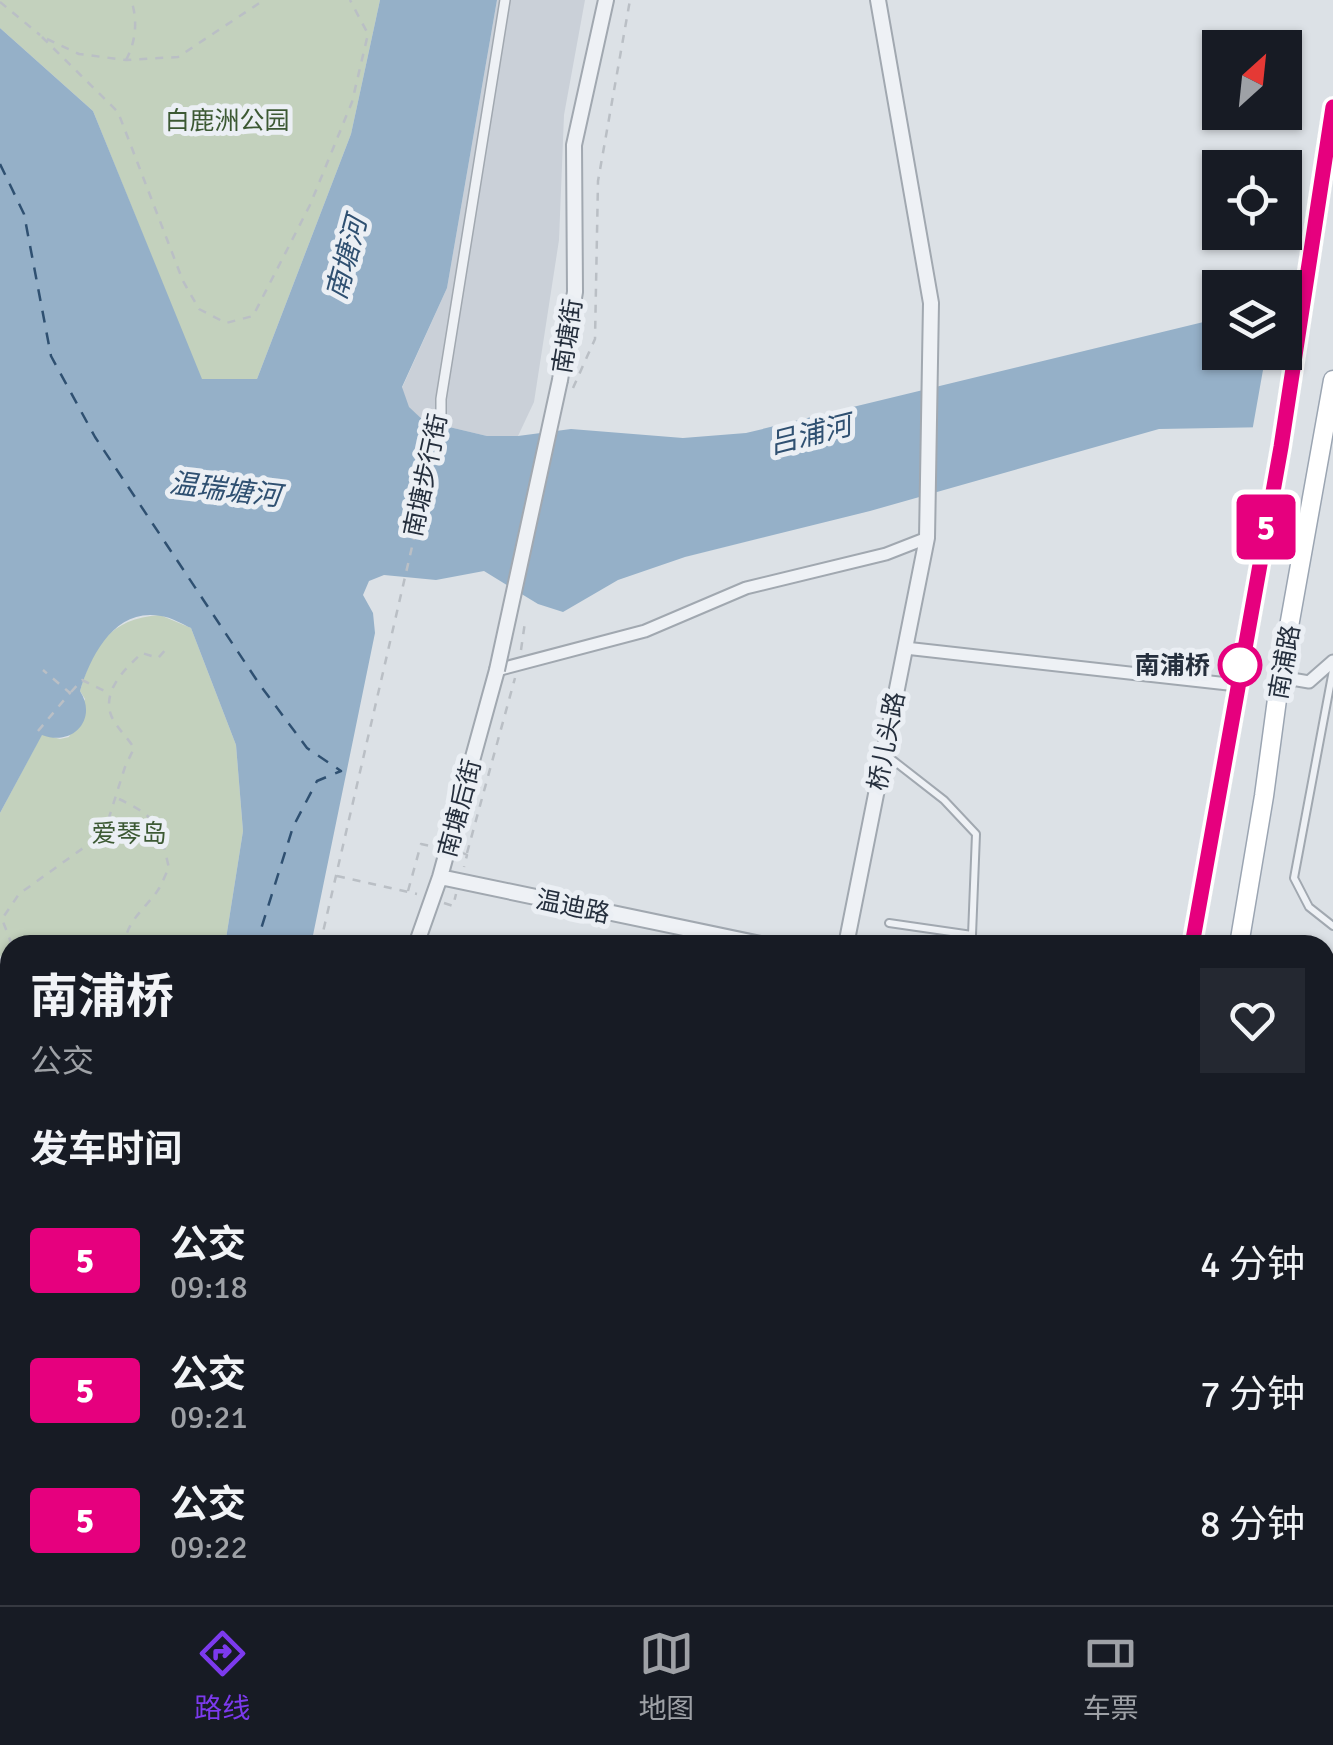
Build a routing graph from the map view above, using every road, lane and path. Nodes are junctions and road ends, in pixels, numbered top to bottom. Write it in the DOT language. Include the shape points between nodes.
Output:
graph roads {
  1 [pos="131,0"];
  2 [pos="264,0"];
  3 [pos="350,0"];
  4 [pos="506,0"];
  5 [pos="606,0"];
  6 [pos="630,0"];
  7 [pos="878,0"];
  8 [pos="0,2"];
  9 [pos="42,36"];
  10 [pos="126,60"];
  11 [pos="1333,107"];
  12 [pos="1333,380"];
  13 [pos="560,382"];
  14 [pos="441,420"];
  15 [pos="927,538"];
  16 [pos="525,622"];
  17 [pos="170,646"];
  18 [pos="905,648"];
  19 [pos="1333,661"];
  20 [pos="520,663"];
  21 [pos="42,670"];
  22 [pos="497,670"];
  23 [pos="1333,670"];
  24 [pos="1280,677"];
  25 [pos="1237,685"];
  26 [pos="70,693"];
  27 [pos="110,694"];
  28 [pos="38,731"];
  29 [pos="884,753"];
  30 [pos="117,799"];
  31 [pos="448,849"];
  32 [pos="467,855"];
  33 [pos="336,876"];
  34 [pos="440,878"];
  35 [pos="460,882"];
  36 [pos="408,890"];
  37 [pos="433,899"];
  38 [pos="889,923"];
  39 [pos="1333,926"];
  40 [pos="8,935"];
  41 [pos="126,935"];
  42 [pos="322,935"];
  43 [pos="420,935"];
  44 [pos="716,935"];
  45 [pos="848,935"];
  46 [pos="972,935"];
  47 [pos="1194,935"];
  48 [pos="1241,935"];
  1 -- 10 [label="path" via="135,28"];
  2 -- 10 [label="path" via="178,57"];
  3 -- 9 [label="path" via="368,34 352,102 310,205 252,316 226,323 199,308 183,281 118,112"];
  4 -- 14 [label="street, 南塘步行街"];
  5 -- 13 [label="street, 南塘街" via="574,145 575,292"];
  6 -- 13 [label="path" via="598,181 594,339 574,388"];
  7 -- 15 [label="street, 桥儿头路" via="931,303"];
  8 -- 9 [label="path"];
  9 -- 10 [label="path" via="79,54"];
  11 -- 25 [label="main road, 南浦路"];
  12 -- 24 [label="main road, 南浦路"];
  13 -- 22 [label="street, 南塘街, bridge"];
  14 -- 33 [label="path, 南塘步行街"];
  15 -- 18 [label="street, 桥儿头路"];
  15 -- 20 [label="street" via="746,588 645,631"];
  16 -- 20 [label="path"];
  17 -- 27 [label="path" via="158,658 142,653"];
  18 -- 25 [label="street"];
  18 -- 29 [label="street, 桥儿头路"];
  19 -- 24 [label="street" via="1309,682"];
  20 -- 22 [label="street"];
  20 -- 32 [label="path"];
  21 -- 26 [label="path"];
  22 -- 31 [label="street, 南塘后街"];
  23 -- 39 [label="lane" via="1294,878 1308,908"];
  24 -- 48 [label="main road, 南浦路"];
  25 -- 47 [label="main road, 南浦路"];
  26 -- 27 [label="path" via="82,680"];
  26 -- 28 [label="path"];
  27 -- 30 [label="path" via="110,714 134,748"];
  29 -- 45 [label="street, 桥儿头路"];
  29 -- 46 [label="lane" via="976,834"];
  30 -- 40 [label="path" via="106,827 19,894 2,920"];
  30 -- 41 [label="path" via="147,813 169,868"];
  31 -- 32 [label="path"];
  31 -- 34 [label="street, 南塘后街"];
  31 -- 36 [label="path" via="421,844"];
  32 -- 35 [label="path"];
  33 -- 36 [label="path"];
  33 -- 42 [label="path, 南塘步行街"];
  34 -- 35 [label="street, 温迪路"];
  34 -- 37 [label="street, 南塘后街"];
  35 -- 37 [label="path" via="453,906"];
  35 -- 44 [label="street, 温迪路"];
  36 -- 37 [label="path"];
  37 -- 43 [label="street, 南塘后街"];
  38 -- 46 [label="lane"];
}
